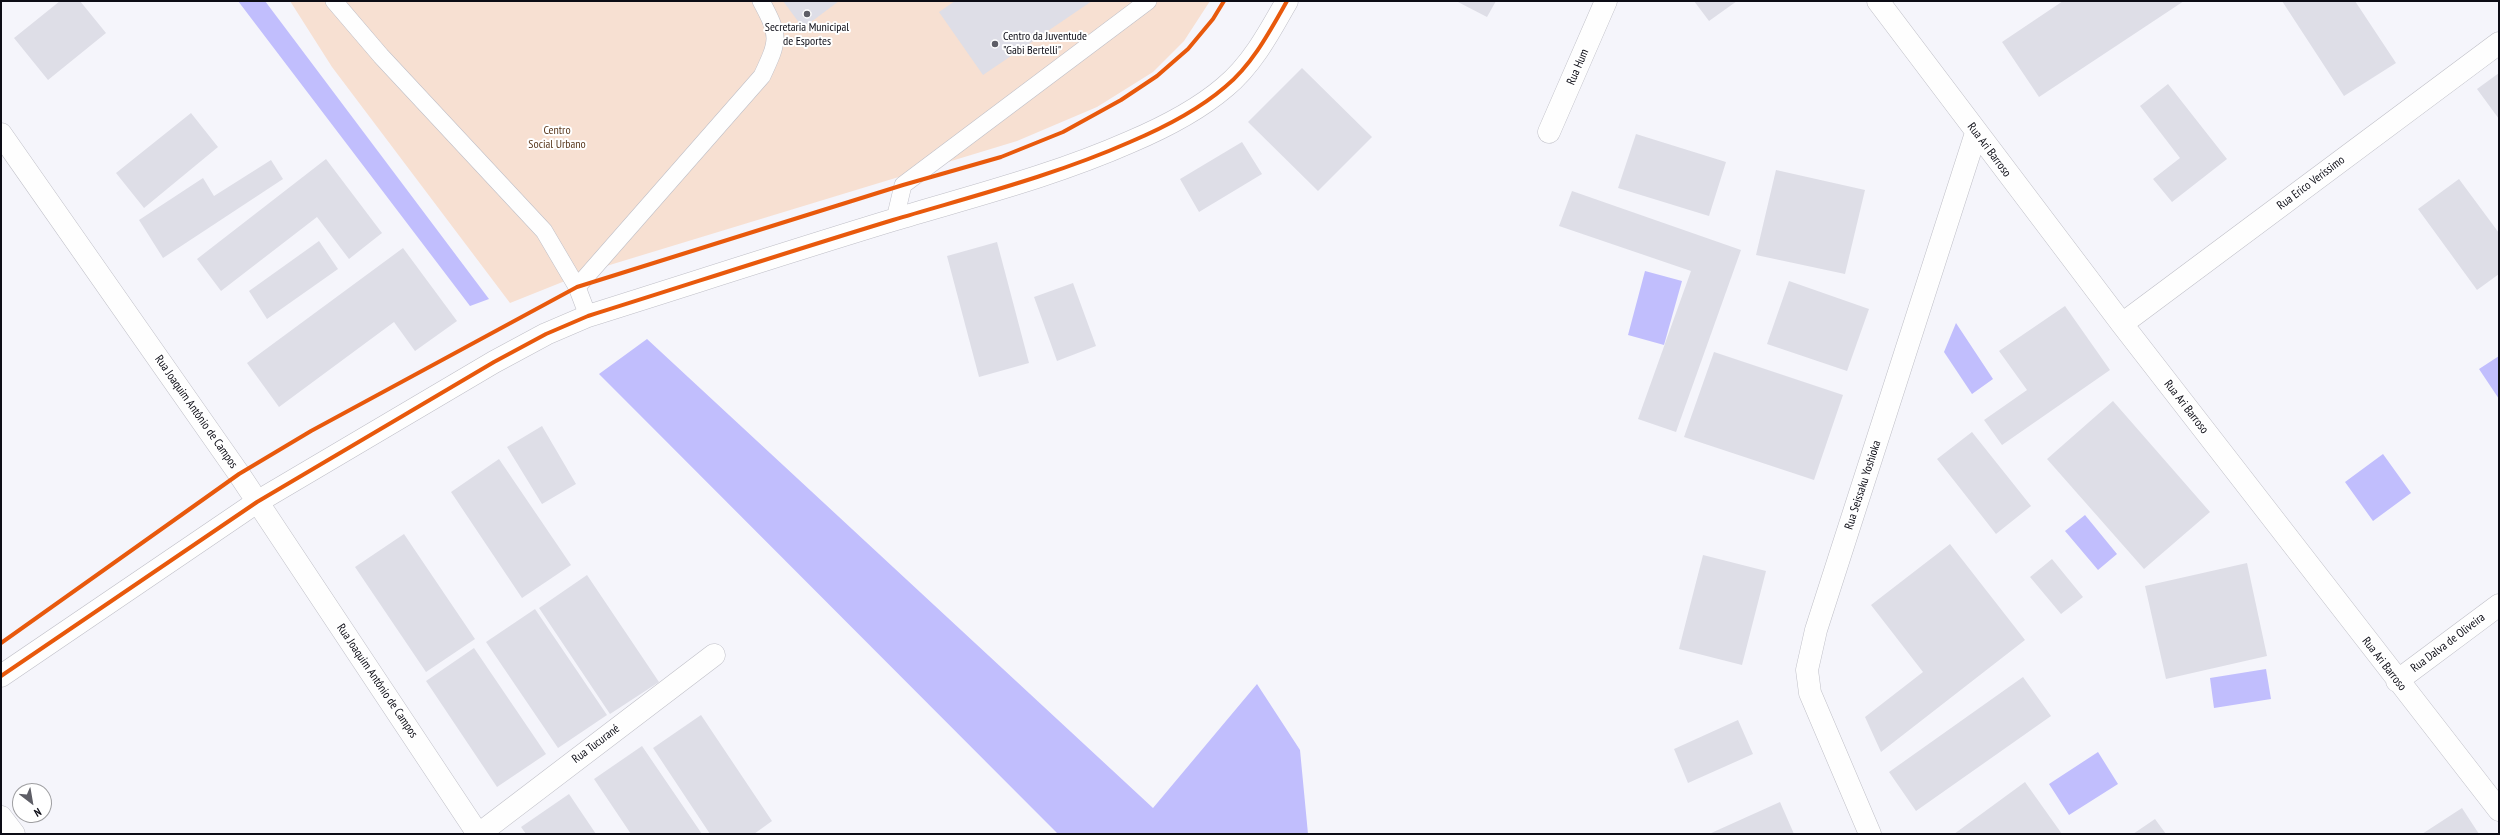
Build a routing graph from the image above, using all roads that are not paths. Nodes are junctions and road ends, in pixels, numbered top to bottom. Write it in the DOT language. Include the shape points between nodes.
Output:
graph roads {
  1 [pos="334,1"];
  2 [pos="761,1"];
  3 [pos="1148,1"];
  4 [pos="1287,1"];
  5 [pos="1606,1"];
  6 [pos="1878,1"];
  7 [pos="2499,43"];
  8 [pos="1550,132"];
  9 [pos="1976,132"];
  10 [pos="1,134"];
  11 [pos="895,219"];
  12 [pos="577,287"];
  13 [pos="588,316"];
  14 [pos="2122,324"];
  15 [pos="257,502"];
  16 [pos="2499,605"];
  17 [pos="714,654"];
  18 [pos="1,676"];
  19 [pos="2397,681"];
  20 [pos="2499,810"];
  21 [pos="1,817"];
  22 [pos="14,834"];
  23 [pos="479,834"];
  24 [pos="1870,834"];
  1 -- 12 [label="lane" via="381,56 544,231"];
  2 -- 12 [label="lane" via="775,28 773,52 762,76"];
  3 -- 11 [label="lane" via="903,185"];
  4 -- 11 [label="street" via="1250,60 1226,87 1159,130 1058,171"];
  5 -- 8 [label="street, Rua Hum"];
  6 -- 9 [label="street, Rua Ari Barroso"];
  7 -- 14 [label="street, Rua Erico Veríssimo"];
  9 -- 14 [label="street, Rua Ari Barroso"];
  9 -- 24 [label="street, Rua Seissaku Yoshioka" via="1816,630 1807,670 1810,693"];
  10 -- 15 [label="street, Rua Joaquim Antônio de Campos"];
  11 -- 13 [label="street"];
  12 -- 13 [label="lane"];
  13 -- 15 [label="street" via="546,334 494,362"];
  14 -- 19 [label="street, Rua Ari Barroso"];
  15 -- 18 [label="street"];
  15 -- 23 [label="street, Rua Joaquim Antônio de Campos"];
  16 -- 19 [label="street, Rua Dalva de Oliveira"];
  17 -- 23 [label="street, Rua Tucurané"];
  19 -- 20 [label="street, Rua Ari Barroso"];
  21 -- 22 [label="street"];
}
